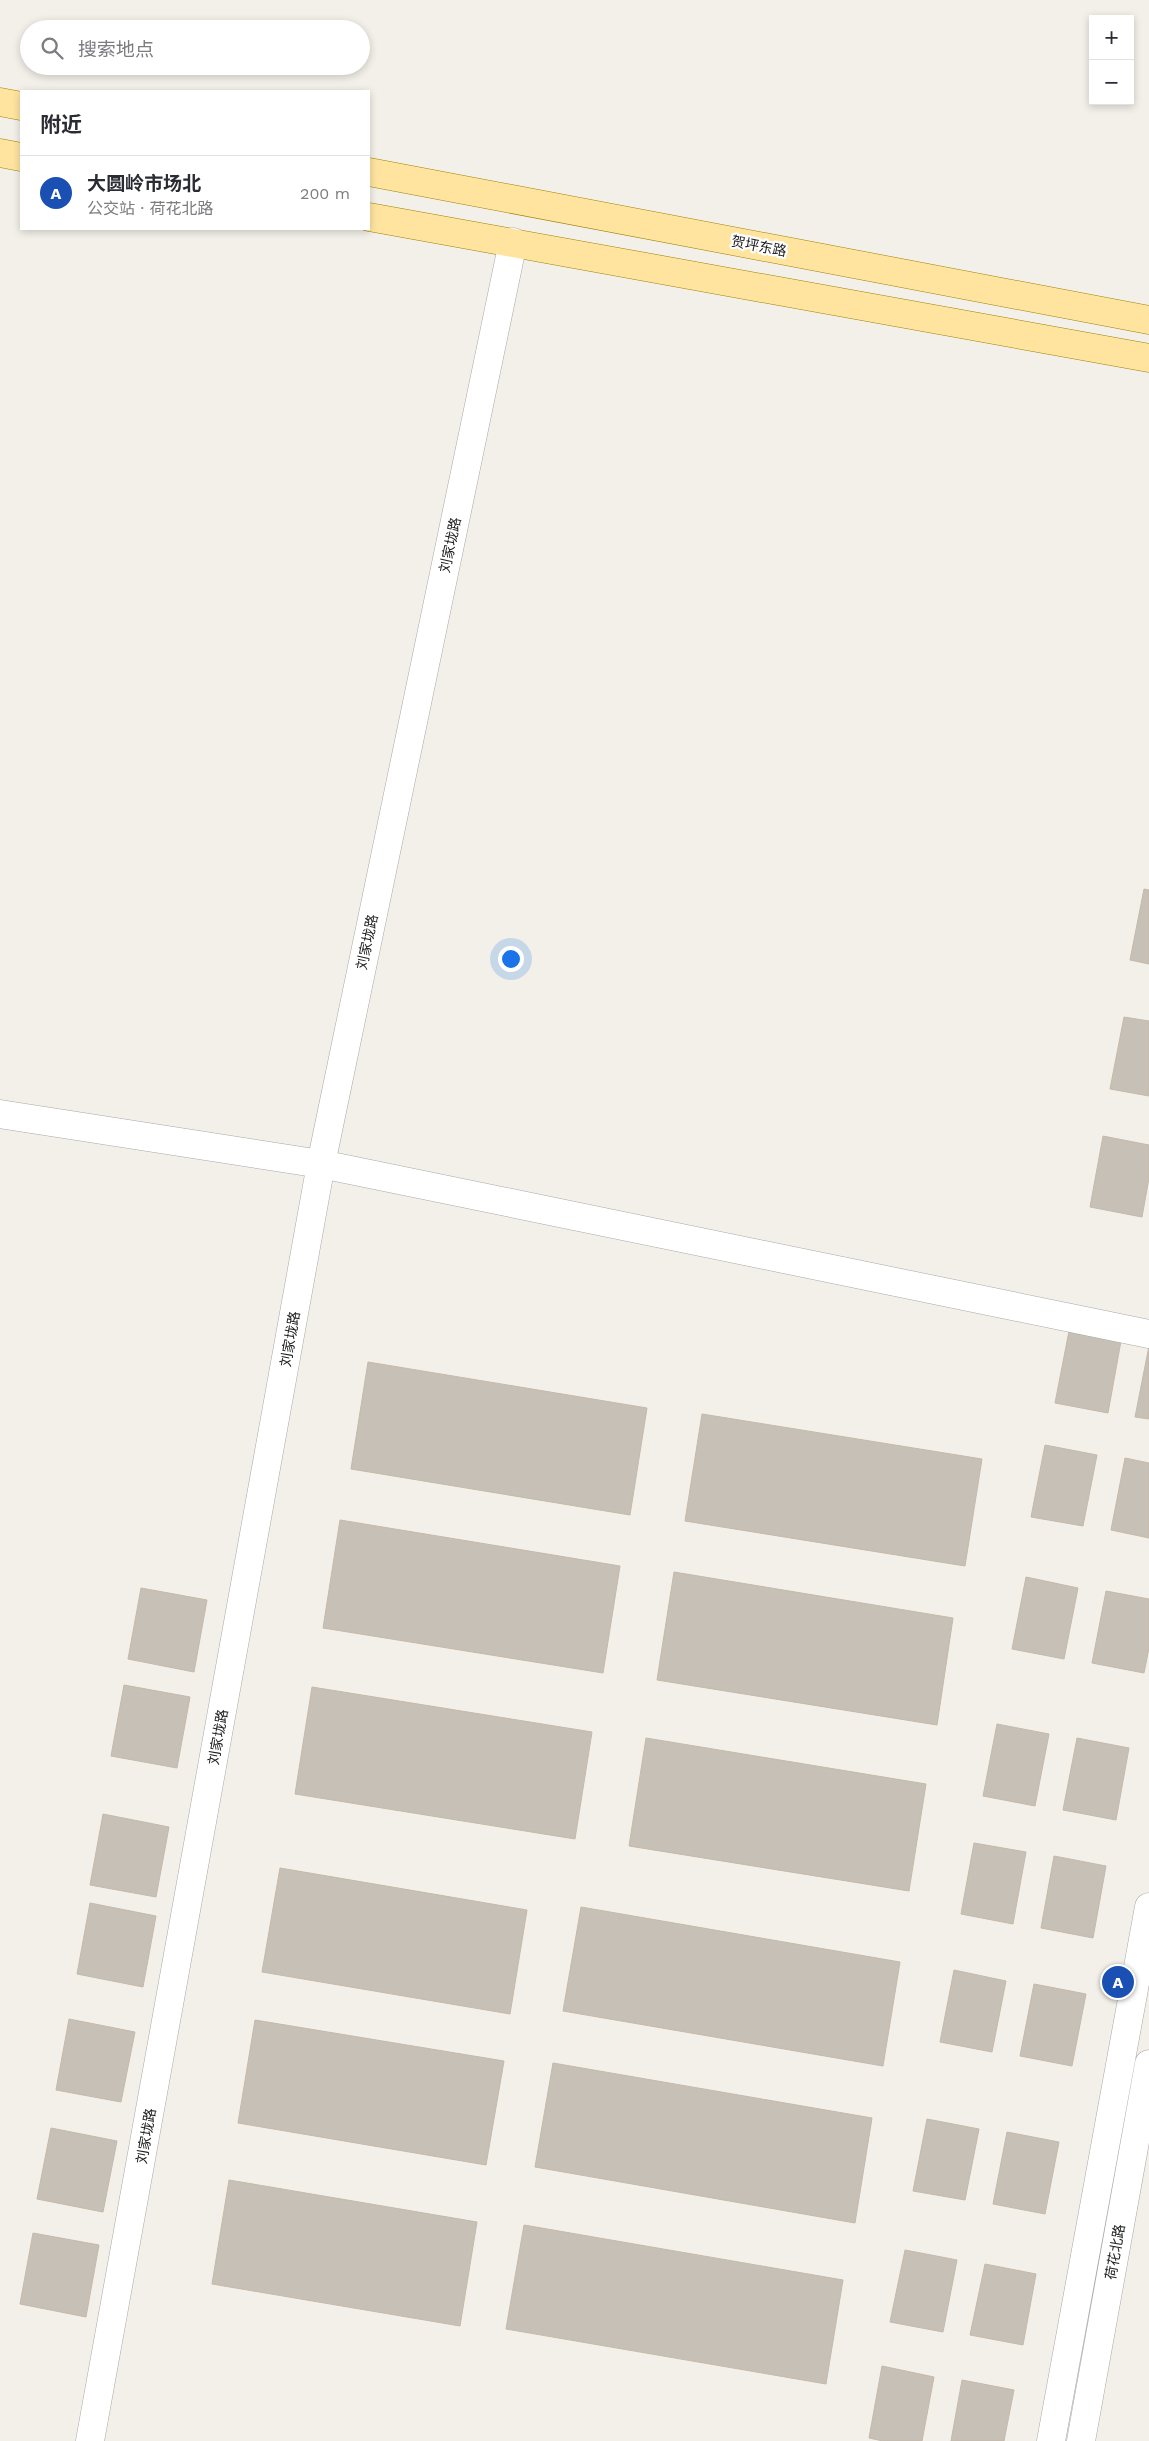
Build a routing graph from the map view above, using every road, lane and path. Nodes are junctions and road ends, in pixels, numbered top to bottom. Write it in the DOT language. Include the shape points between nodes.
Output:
graph roads {
  1 [pos="0,102"];
  2 [pos="20,106"];
  3 [pos="0,153"];
  4 [pos="20,157"];
  5 [pos="370,172"];
  6 [pos="370,217"];
  7 [pos="513,242"];
  8 [pos="1149,320"];
  9 [pos="1149,358"];
  10 [pos="0,1114"];
  11 [pos="321,1164"];
  12 [pos="1149,1334"];
  13 [pos="1149,1907"];
  14 [pos="1149,2064"];
  15 [pos="90,2441"];
  16 [pos="1051,2441"];
  17 [pos="1081,2441"];
  1 -- 2 [label="main road"];
  3 -- 4 [label="main road"];
  5 -- 8 [label="main road, 贺坪东路"];
  6 -- 7 [label="main road"];
  7 -- 9 [label="main road"];
  7 -- 11 [label="street, 刘家垅路"];
  10 -- 11 [label="street"];
  11 -- 12 [label="street"];
  11 -- 15 [label="street, 刘家垅路"];
  13 -- 16 [label="street"];
  14 -- 17 [label="street, 荷花北路"];
}
